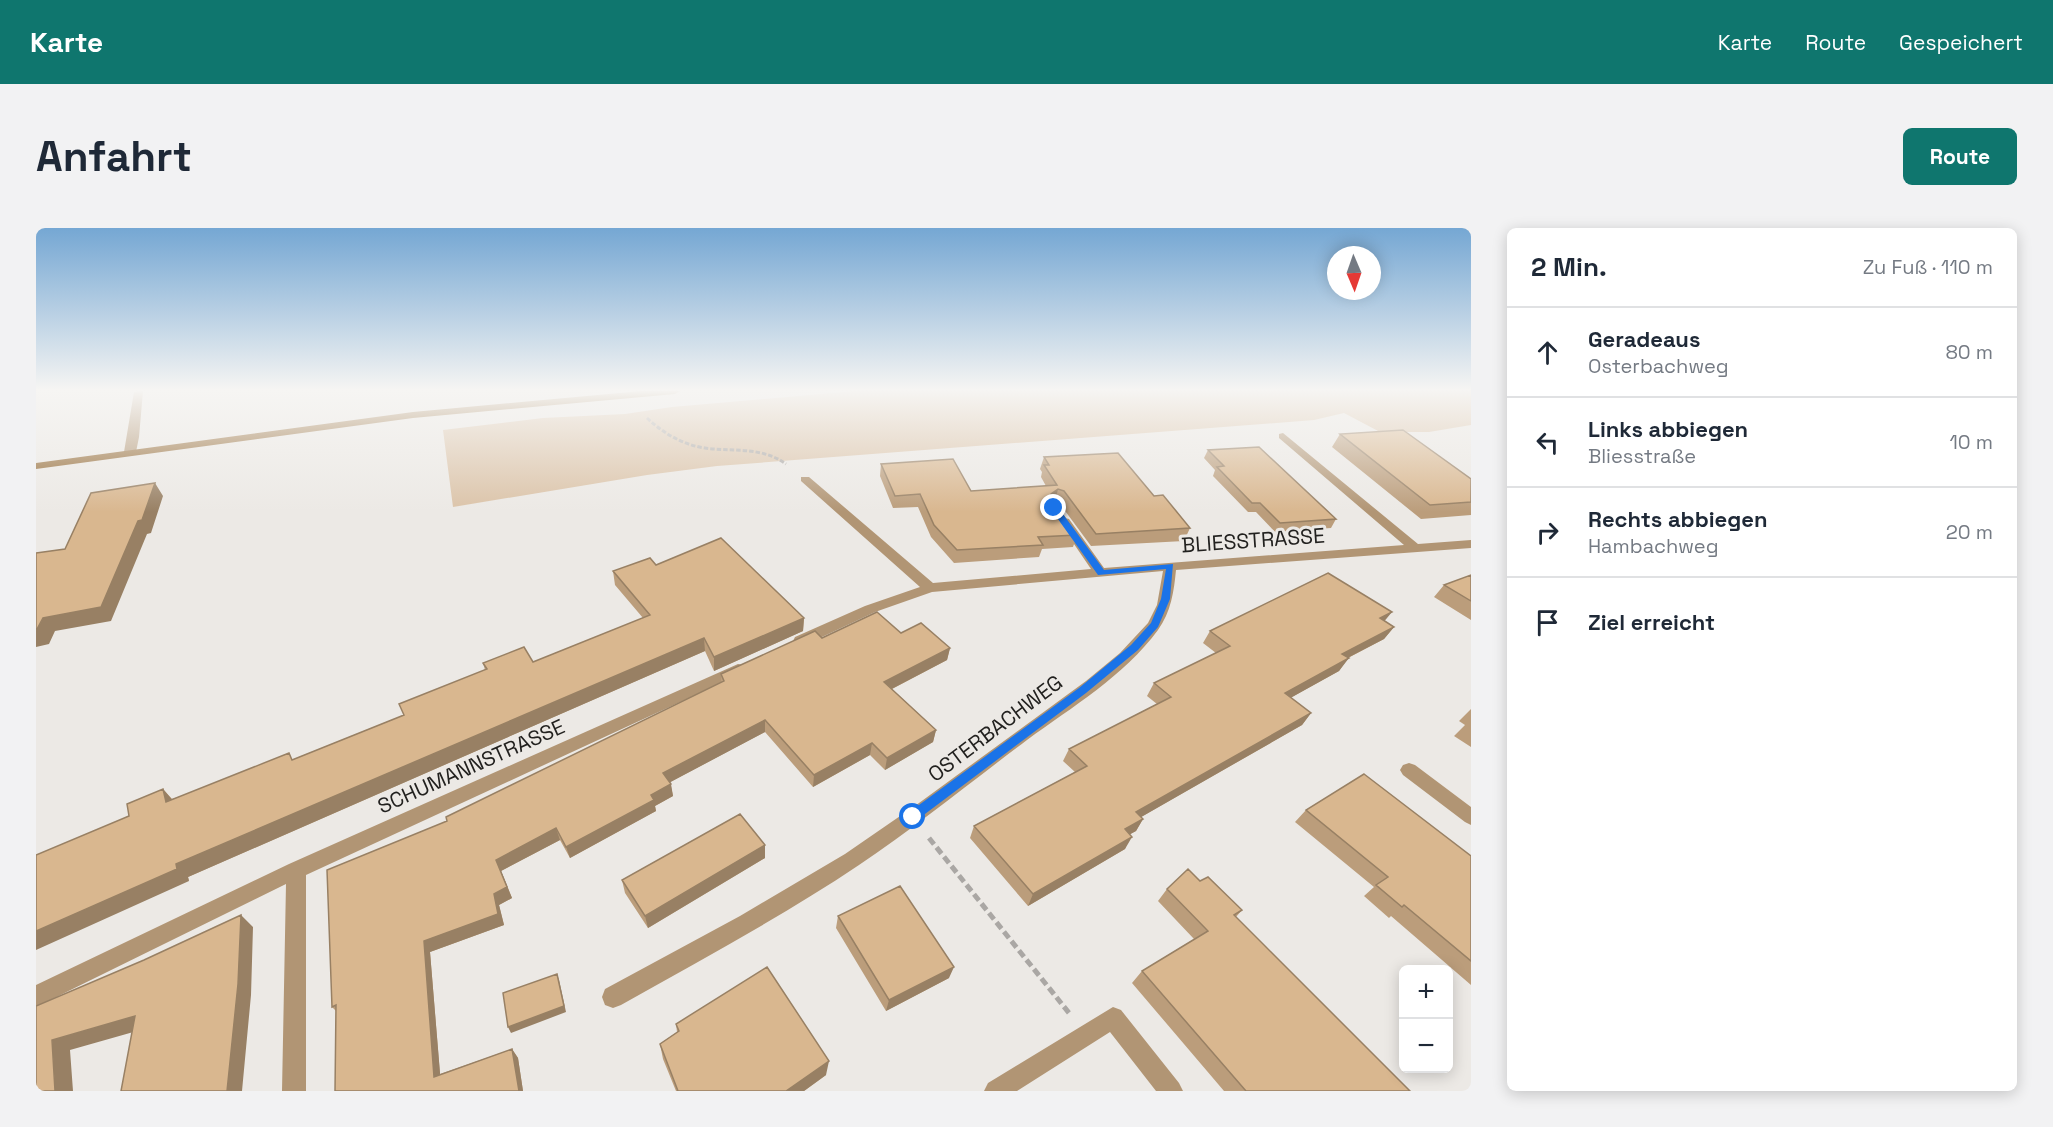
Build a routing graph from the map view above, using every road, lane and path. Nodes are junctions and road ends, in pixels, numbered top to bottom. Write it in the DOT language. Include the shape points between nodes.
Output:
graph roads {
  1 [pos="135,431"];
  2 [pos="293,431"];
  3 [pos="663,431"];
  4 [pos="1284,436"];
  5 [pos="130,452"];
  6 [pos="36,466"];
  7 [pos="805,479"];
  8 [pos="1054,508"];
  9 [pos="1471,544"];
  10 [pos="1415,548"];
  11 [pos="1170,566"];
  12 [pos="1101,573"];
  13 [pos="930,588"];
  14 [pos="783,649"];
  15 [pos="751,663"];
  16 [pos="1408,770"];
  17 [pos="913,817"];
  18 [pos="1471,817"];
  19 [pos="296,870"];
  20 [pos="36,996"];
  21 [pos="613,996"];
  22 [pos="1086,1034"];
  23 [pos="294,1091"];
  24 [pos="996,1091"];
  25 [pos="1171,1091"];
  1 -- 5 [label="street"];
  2 -- 5 [label="main road"];
  3 -- 7 [label="path" via="702,448 768,453"];
  4 -- 10 [label="street"];
  5 -- 6 [label="main road"];
  7 -- 13 [label="street"];
  8 -- 12 [label="street"];
  9 -- 10 [label="street, BLIESSTRASSE"];
  10 -- 11 [label="street, BLIESSTRASSE"];
  11 -- 12 [label="street, BLIESSTRASSE"];
  11 -- 17 [label="street, OSTERBACHWEG" via="1166,599 1155,624 1134,647"];
  12 -- 13 [label="street, BLIESSTRASSE"];
  13 -- 14 [label="street" via="870,609"];
  15 -- 19 [label="street, SCHUMANNSTRASSE"];
  16 -- 18 [label="street"];
  17 -- 21 [label="street, OSTERBACHWEG" via="828,875 710,945"];
  17 -- 22 [label="path"];
  19 -- 20 [label="street, SCHUMANNSTRASSE"];
  19 -- 23 [label="street"];
  22 -- 24 [label="street"];
  22 -- 25 [label="street" via="1113,1018"];
}
